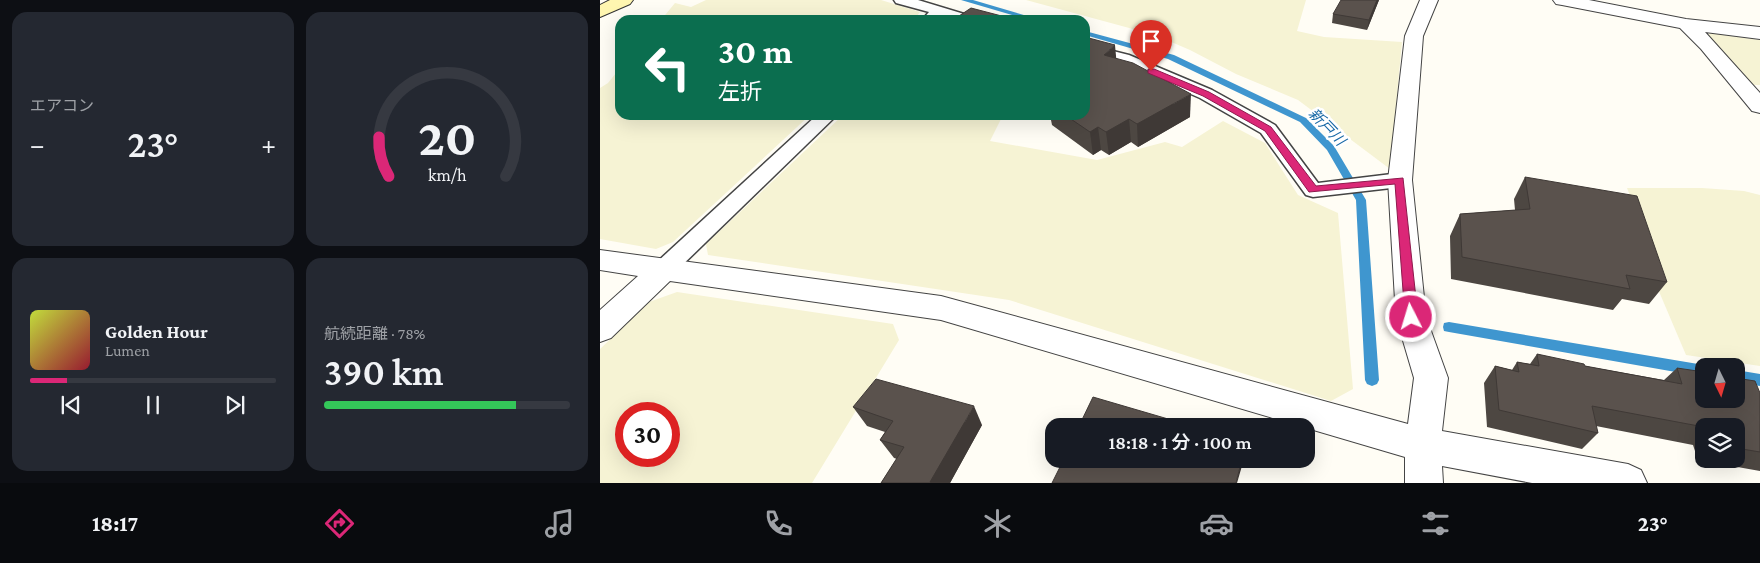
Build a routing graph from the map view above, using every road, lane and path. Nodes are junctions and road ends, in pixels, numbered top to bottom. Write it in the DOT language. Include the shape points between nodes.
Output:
graph roads {
  1 [pos="624,0"];
  2 [pos="901,0"];
  3 [pos="1430,0"];
  4 [pos="1562,0"];
  5 [pos="930,9"];
  6 [pos="600,12"];
  7 [pos="951,15"];
  8 [pos="1686,24"];
  9 [pos="1760,33"];
  10 [pos="1090,51"];
  11 [pos="1760,106"];
  12 [pos="823,120"];
  13 [pos="1390,182"];
  14 [pos="600,260"];
  15 [pos="665,268"];
  16 [pos="600,329"];
  17 [pos="1423,445"];
  18 [pos="1424,483"];
  19 [pos="1628,483"];
  1 -- 6 [label="street"];
  2 -- 5 [label="lane"];
  3 -- 13 [label="street" via="1414,36"];
  4 -- 8 [label="street"];
  5 -- 7 [label="lane"];
  8 -- 9 [label="street"];
  8 -- 11 [label="street"];
  10 -- 13 [label="lane" via="1123,58 1197,90 1268,129 1313,190"];
  12 -- 15 [label="lane"];
  13 -- 17 [label="street" via="1411,317 1431,378"];
  14 -- 15 [label="street"];
  15 -- 16 [label="street"];
  15 -- 17 [label="street" via="940,308"];
  17 -- 18 [label="street"];
  17 -- 19 [label="street"];
}
